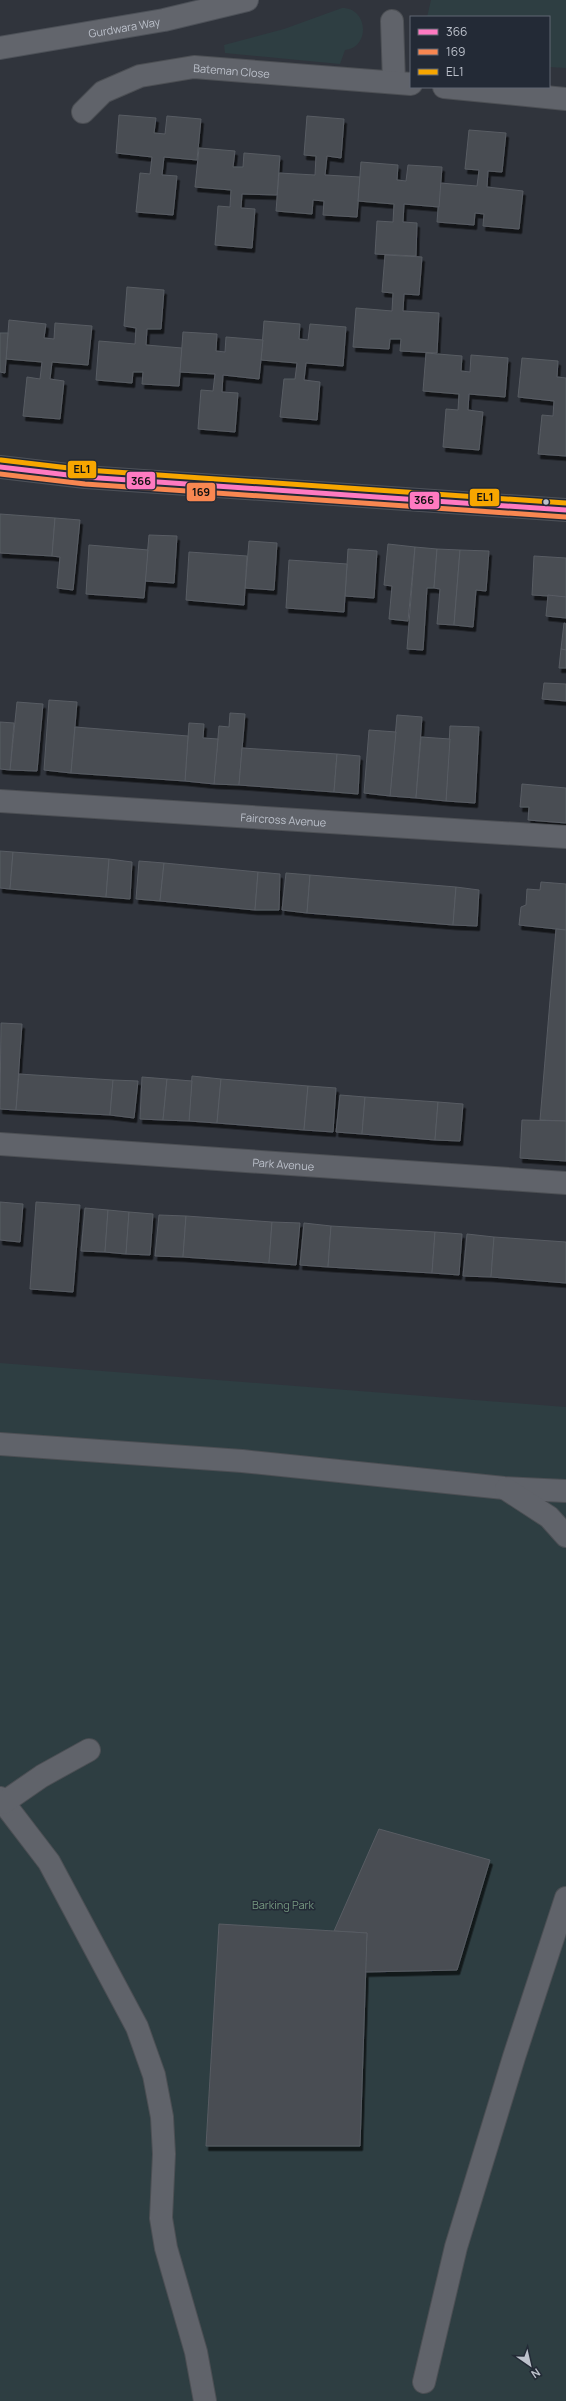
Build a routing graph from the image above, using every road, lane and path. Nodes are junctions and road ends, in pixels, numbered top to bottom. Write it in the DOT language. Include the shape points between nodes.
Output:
graph roads {
  1 [pos="248,0"];
  2 [pos="392,21"];
  3 [pos="0,48"];
  4 [pos="402,83"];
  5 [pos="454,88"];
  6 [pos="566,99"];
  7 [pos="82,112"];
  8 [pos="0,467"];
  9 [pos="566,510"];
  10 [pos="0,801"];
  11 [pos="566,837"];
  12 [pos="0,1144"];
  13 [pos="566,1183"];
  14 [pos="0,1444"];
  15 [pos="504,1488"];
  16 [pos="566,1491"];
  17 [pos="566,1536"];
  18 [pos="89,1750"];
  19 [pos="2,1800"];
  20 [pos="566,1898"];
  21 [pos="424,2382"];
  22 [pos="205,2401"];
  1 -- 3 [label="main road, Gurdwara Way" via="164,20"];
  2 -- 4 [label="street"];
  4 -- 7 [label="street, Bateman Close" via="194,67 140,76 103,92"];
  5 -- 6 [label="street"];
  8 -- 9 [label="main road" via="85,477"];
  10 -- 11 [label="street, Faircross Avenue"];
  12 -- 13 [label="street, Park Avenue"];
  14 -- 15 [label="street" via="242,1461"];
  15 -- 16 [label="street"];
  15 -- 17 [label="street" via="549,1517"];
  18 -- 19 [label="street"];
  19 -- 22 [label="street" via="49,1862 133,2020 154,2075 162,2117 164,2154 161,2218 166,2248 196,2352"];
  20 -- 21 [label="street" via="456,2247"];
}
